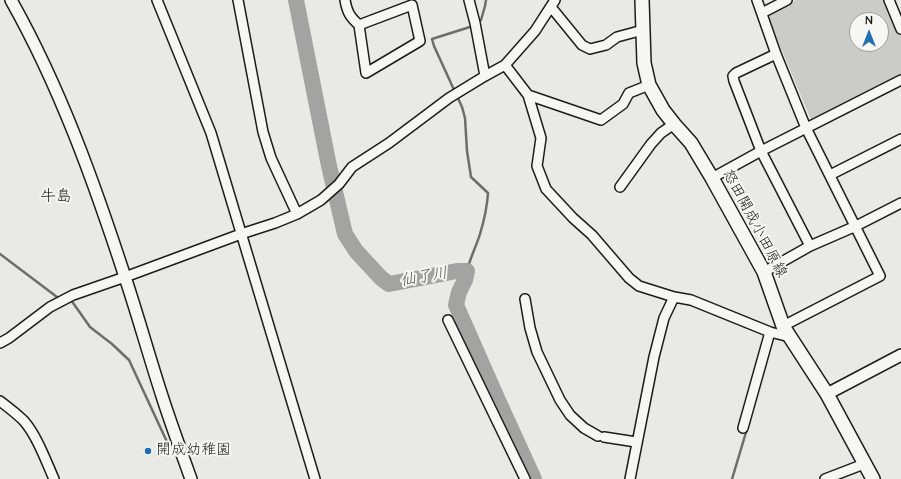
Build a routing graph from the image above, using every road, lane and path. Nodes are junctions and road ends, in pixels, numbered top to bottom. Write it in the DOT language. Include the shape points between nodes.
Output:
graph roads {
  1 [pos="10,0"];
  2 [pos="157,0"];
  3 [pos="238,0"];
  4 [pos="345,0"];
  5 [pos="470,0"];
  6 [pos="642,0"];
  7 [pos="757,0"];
  8 [pos="787,0"];
  9 [pos="889,0"];
  10 [pos="553,4"];
  11 [pos="762,13"];
  12 [pos="359,25"];
  13 [pos="901,29"];
  14 [pos="643,30"];
  15 [pos="776,54"];
  16 [pos="505,65"];
  17 [pos="485,76"];
  18 [pos="901,80"];
  19 [pos="649,85"];
  20 [pos="528,95"];
  21 [pos="674,124"];
  22 [pos="806,128"];
  23 [pos="901,139"];
  24 [pos="761,151"];
  25 [pos="830,175"];
  26 [pos="712,178"];
  27 [pos="620,187"];
  28 [pos="901,203"];
  29 [pos="297,214"];
  30 [pos="856,226"];
  31 [pos="241,234"];
  32 [pos="810,246"];
  33 [pos="764,272"];
  34 [pos="125,277"];
  35 [pos="674,297"];
  36 [pos="525,299"];
  37 [pos="448,320"];
  38 [pos="787,331"];
  39 [pos="770,332"];
  40 [pos="0,343"];
  41 [pos="901,355"];
  42 [pos="827,394"];
  43 [pos="0,401"];
  44 [pos="743,428"];
  45 [pos="636,442"];
  46 [pos="864,464"];
  47 [pos="54,479"];
  48 [pos="191,479"];
  49 [pos="315,479"];
  50 [pos="525,479"];
  51 [pos="630,479"];
  52 [pos="825,479"];
  53 [pos="873,479"];
  1 -- 34 [label="street" via="59,98 83,156"];
  2 -- 31 [label="street" via="211,133"];
  3 -- 29 [label="street" via="263,132 271,158"];
  4 -- 12 [label="street" via="352,19"];
  5 -- 17 [label="street"];
  6 -- 14 [label="main road, 怒田開成小田原線"];
  7 -- 11 [label="street"];
  8 -- 11 [label="street"];
  9 -- 13 [label="street"];
  10 -- 14 [label="street" via="582,45 590,49 606,45 617,37"];
  10 -- 16 [label="street" via="535,32"];
  11 -- 15 [label="street"];
  12 -- 12 [label="street" via="412,5 420,41 366,73"];
  14 -- 19 [label="main road, 怒田開成小田原線" via="644,63"];
  15 -- 22 [label="street"];
  15 -- 24 [label="street" via="736,72 733,76"];
  16 -- 17 [label="street"];
  16 -- 20 [label="street"];
  17 -- 29 [label="street" via="449,98 352,167 339,184 321,200"];
  18 -- 22 [label="street"];
  19 -- 20 [label="street" via="629,93 622,104 601,120"];
  19 -- 21 [label="main road, 怒田開成小田原線"];
  20 -- 35 [label="street" via="541,138 537,166 546,189 592,235 629,278 639,286"];
  21 -- 26 [label="main road, 怒田開成小田原線" via="691,143"];
  21 -- 27 [label="street" via="651,144"];
  22 -- 24 [label="street"];
  22 -- 25 [label="street"];
  23 -- 25 [label="street"];
  24 -- 26 [label="street"];
  24 -- 32 [label="street"];
  25 -- 30 [label="street"];
  26 -- 33 [label="main road, 怒田開成小田原線"];
  28 -- 30 [label="street"];
  29 -- 31 [label="street"];
  30 -- 32 [label="street"];
  30 -- 38 [label="street" via="880,276"];
  31 -- 34 [label="street"];
  31 -- 49 [label="street"];
  32 -- 33 [label="street"];
  33 -- 38 [label="main road, 怒田開成小田原線"];
  34 -- 40 [label="street" via="81,292 50,307"];
  34 -- 48 [label="street"];
  35 -- 39 [label="street" via="691,300"];
  35 -- 45 [label="street" via="664,318 654,356"];
  36 -- 45 [label="street" via="537,352 570,415 584,428 601,437"];
  37 -- 50 [label="street"];
  38 -- 39 [label="street"];
  38 -- 42 [label="main road, 怒田開成小田原線"];
  39 -- 44 [label="street"];
  41 -- 42 [label="street"];
  42 -- 46 [label="main road, 怒田開成小田原線"];
  43 -- 47 [label="street" via="16,413 27,426"];
  45 -- 51 [label="street"];
  46 -- 52 [label="street"];
  46 -- 53 [label="main road, 怒田開成小田原線"];
}
